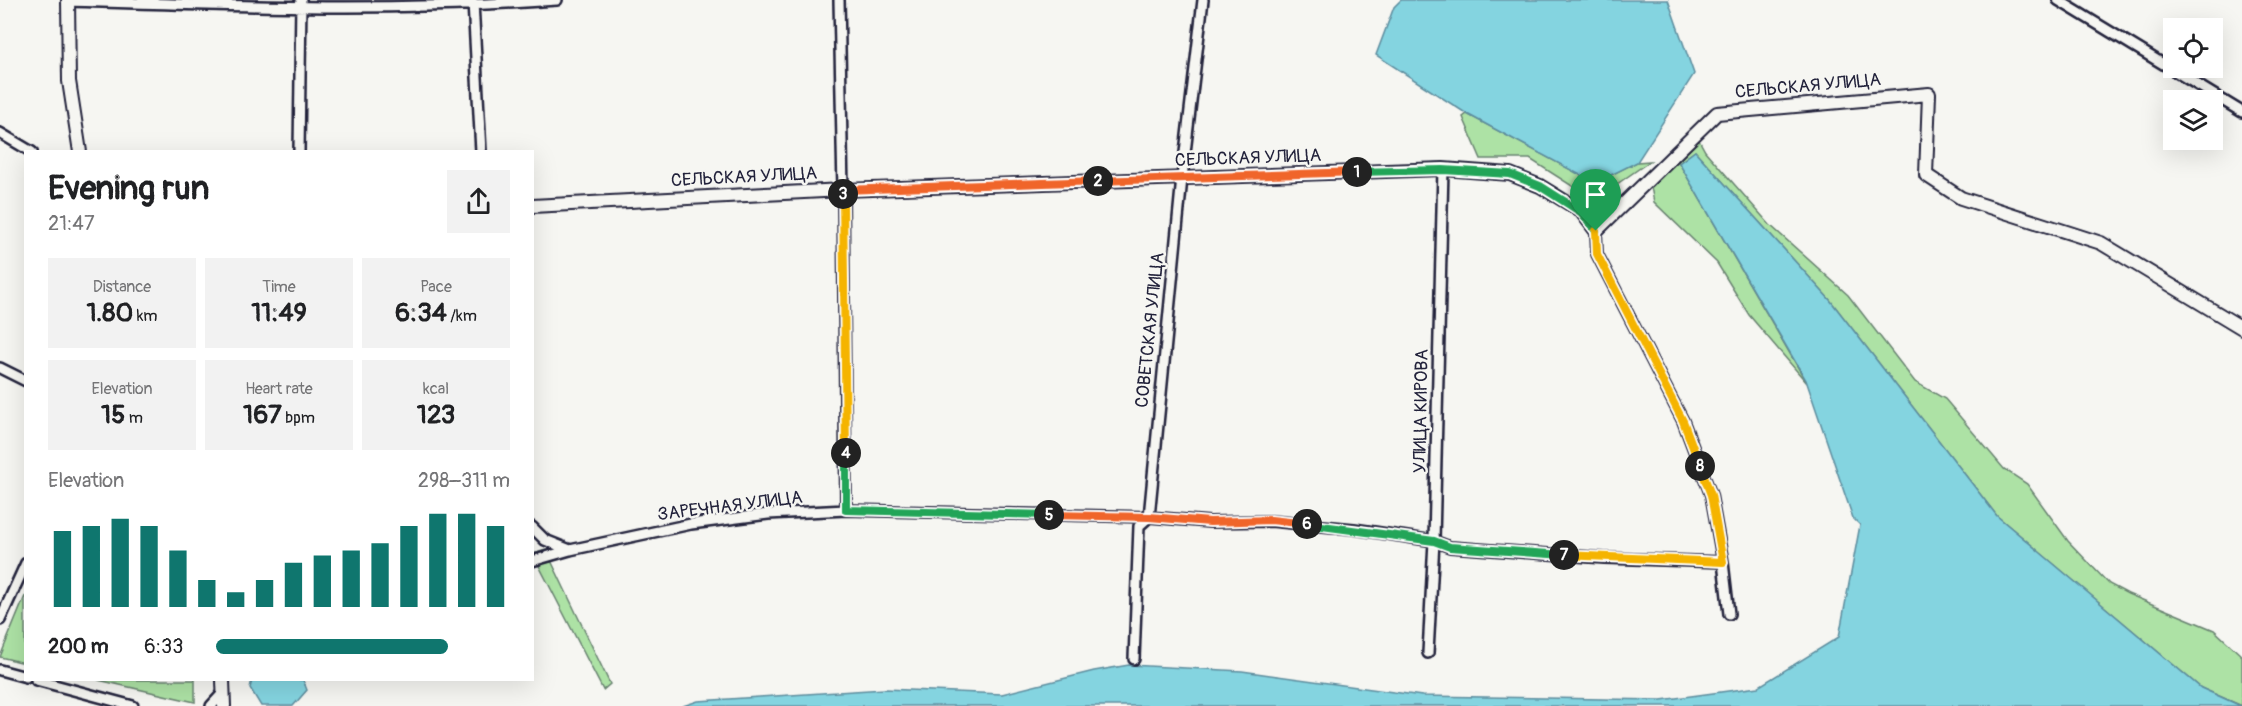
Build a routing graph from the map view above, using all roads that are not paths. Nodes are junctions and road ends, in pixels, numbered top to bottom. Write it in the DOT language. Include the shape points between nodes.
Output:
graph roads {
  1 [pos="557,0"];
  2 [pos="839,0"];
  3 [pos="1203,0"];
  4 [pos="2058,0"];
  5 [pos="68,1"];
  6 [pos="474,3"];
  7 [pos="301,4"];
  8 [pos="2242,112"];
  9 [pos="0,133"];
  10 [pos="29,150"];
  11 [pos="80,150"];
  12 [pos="299,150"];
  13 [pos="481,150"];
  14 [pos="1443,170"];
  15 [pos="1182,178"];
  16 [pos="843,190"];
  17 [pos="534,206"];
  18 [pos="1596,231"];
  19 [pos="2242,328"];
  20 [pos="0,368"];
  21 [pos="24,380"];
  22 [pos="846,510"];
  23 [pos="1149,517"];
  24 [pos="534,529"];
  25 [pos="1434,541"];
  26 [pos="570,550"];
  27 [pos="534,560"];
  28 [pos="1723,562"];
  29 [pos="24,567"];
  30 [pos="1729,614"];
  31 [pos="0,620"];
  32 [pos="1428,653"];
  33 [pos="1134,659"];
  34 [pos="0,670"];
  35 [pos="24,676"];
  36 [pos="40,681"];
  37 [pos="223,681"];
  38 [pos="223,700"];
  39 [pos="133,706"];
  40 [pos="212,706"];
  1 -- 6 [label="street"];
  2 -- 16 [label="street"];
  3 -- 15 [label="street, СОВЕТСКАЯ УЛИЦА"];
  4 -- 8 [label="street"];
  5 -- 7 [label="street"];
  5 -- 11 [label="street" via="69,81"];
  6 -- 7 [label="street"];
  6 -- 13 [label="street"];
  7 -- 12 [label="street"];
  9 -- 10 [label="street"];
  14 -- 15 [label="street, СЕЛЬСКАЯ УЛИЦА"];
  14 -- 18 [label="street, СЕЛЬСКАЯ УЛИЦА" via="1510,174 1540,186 1581,212"];
  14 -- 25 [label="street, УЛИЦА КИРОВА"];
  15 -- 16 [label="street, СЕЛЬСКАЯ УЛИЦА"];
  15 -- 23 [label="street, СОВЕТСКАЯ УЛИЦА"];
  16 -- 17 [label="street, СЕЛЬСКАЯ УЛИЦА"];
  16 -- 22 [label="street"];
  18 -- 19 [label="street, СЕЛЬСКАЯ УЛИЦА" via="1718,112 1929,94 1926,176 1961,198 2102,243"];
  18 -- 28 [label="street" via="1597,254 1683,421 1711,495"];
  20 -- 21 [label="street"];
  22 -- 23 [label="street, ЗАРЕЧНАЯ УЛИЦА"];
  22 -- 26 [label="street, ЗАРЕЧНАЯ УЛИЦА" via="768,514 691,524"];
  23 -- 25 [label="street, ЗАРЕЧНАЯ УЛИЦА" via="1210,522 1271,520"];
  23 -- 33 [label="street, СОВЕТСКАЯ УЛИЦА" via="1138,526"];
  24 -- 26 [label="street" via="545,540"];
  25 -- 28 [label="street, ЗАРЕЧНАЯ УЛИЦА" via="1461,548"];
  25 -- 32 [label="street, УЛИЦА КИРОВА"];
  26 -- 27 [label="street, ЗАРЕЧНАЯ УЛИЦА"];
  28 -- 30 [label="street"];
  29 -- 31 [label="street"];
  34 -- 35 [label="street"];
  36 -- 39 [label="street"];
  37 -- 38 [label="street"];
  38 -- 40 [label="street"];
}
